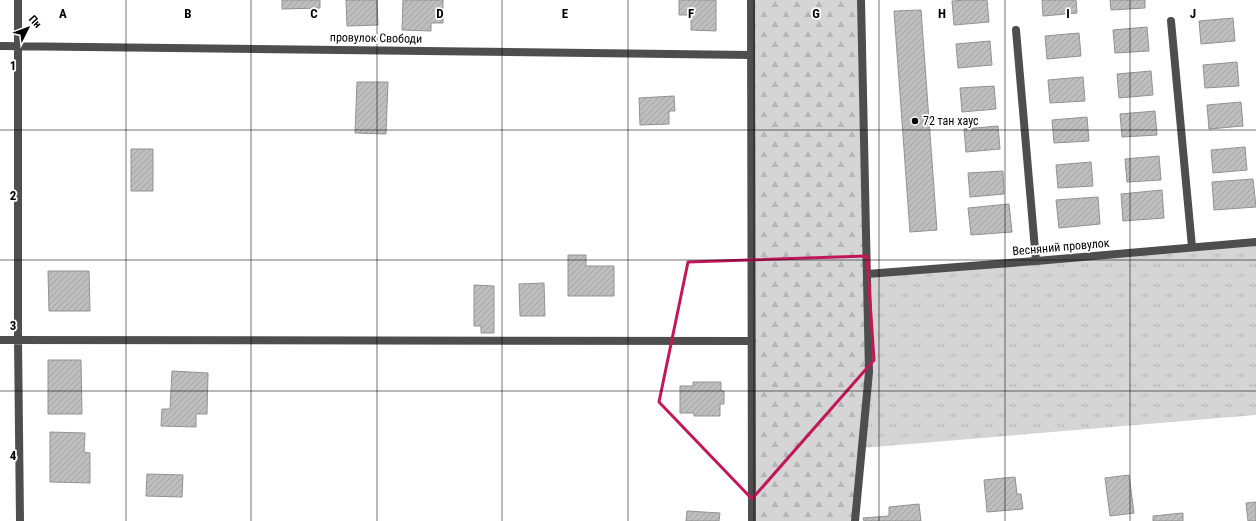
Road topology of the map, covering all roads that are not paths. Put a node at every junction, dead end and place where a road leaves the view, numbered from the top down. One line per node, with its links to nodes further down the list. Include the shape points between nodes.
1 (18, 0): 7 (street)
2 (751, 0): 8 (street)
3 (861, 0): 12 (street)
4 (1171, 21): 10 (street)
5 (1016, 30): 11 (street)
6 (0, 46): 7 (street, провулок Свободи)
7 (18, 46): 8 (street, провулок Свободи); 14 (street)
8 (751, 55): 15 (street)
9 (1256, 242): 10 (street, Весняний провулок)
10 (1192, 247): 11 (street, Весняний провулок)
11 (1036, 261): 12 (street, Весняний провулок)
12 (867, 274): 18 (street, via 869,372)
13 (0, 340): 14 (street)
14 (18, 340): 15 (street); 16 (street)
15 (752, 341): 17 (street)
16 (20, 521)
17 (752, 521)
18 (855, 521)

